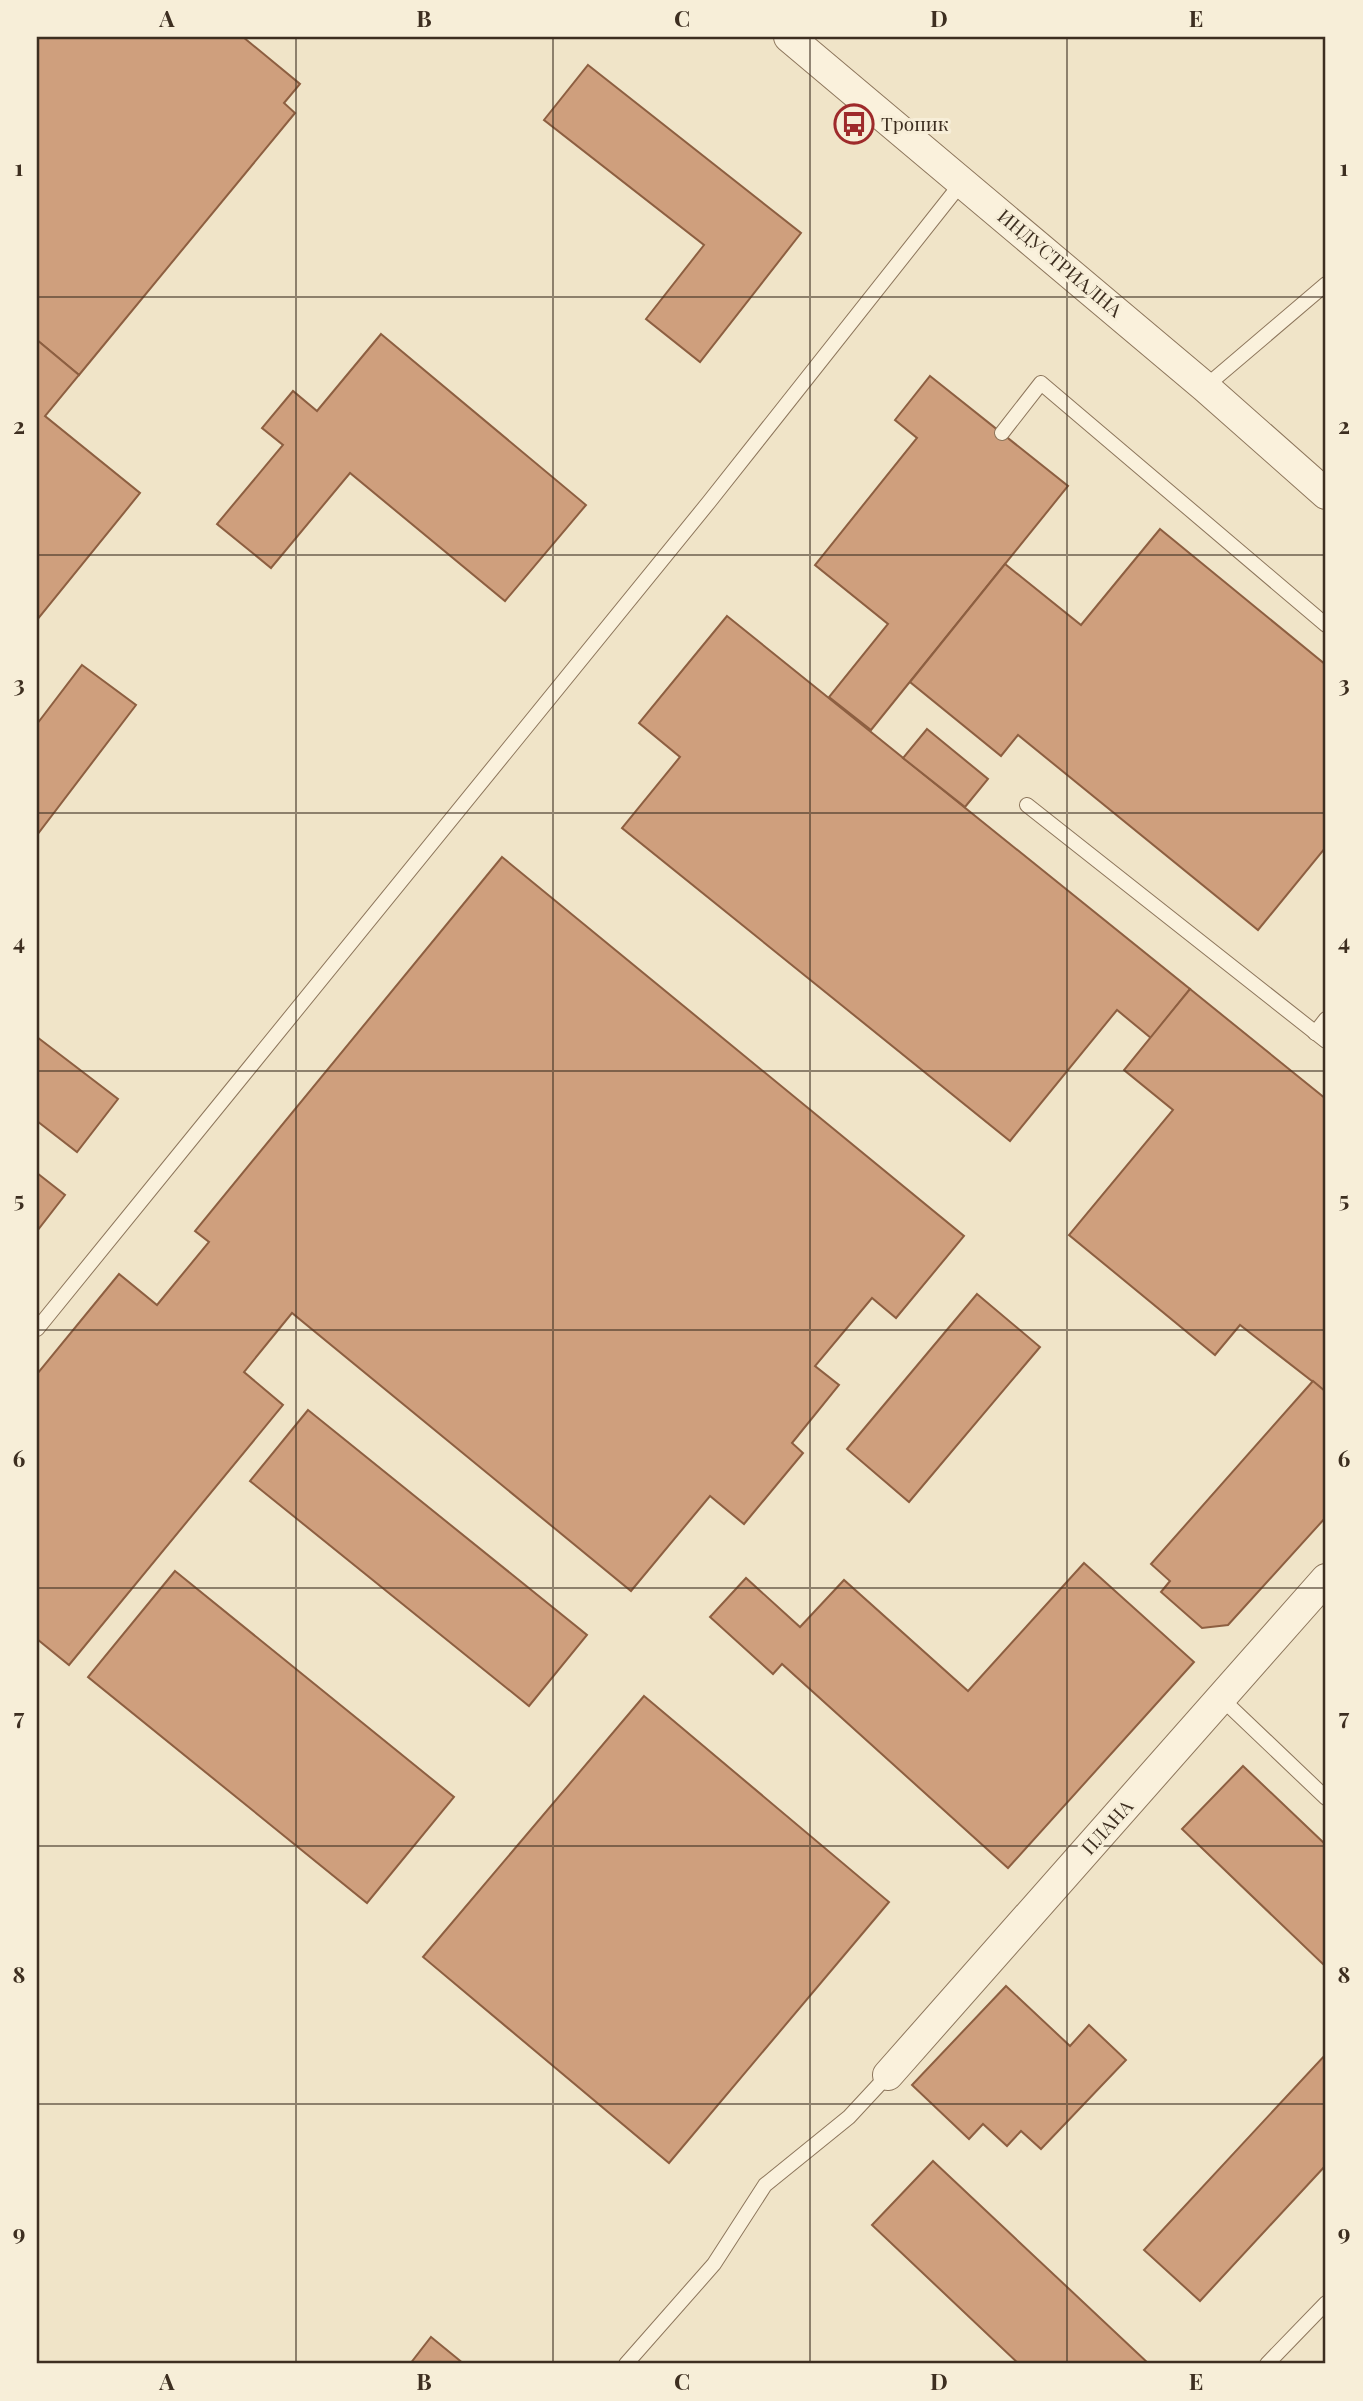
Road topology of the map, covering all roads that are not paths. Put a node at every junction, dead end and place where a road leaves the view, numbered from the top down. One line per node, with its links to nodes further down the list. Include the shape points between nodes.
1 (789, 37): 2 (street, ИНДУСТРИАЛНА)
2 (963, 181): 4 (street, ИНДУСТРИАЛНА); 11 (lane, via 608,628)
3 (1326, 284): 4 (lane)
4 (1205, 387): 6 (street, ИНДУСТРИАЛНА)
5 (1002, 433): 7 (lane, via 1041,383)
6 (1326, 494)
7 (1326, 625)
8 (1027, 805): 10 (lane)
9 (1326, 1019): 10 (lane)
10 (1321, 1037)
11 (37, 1329)
12 (1326, 1579): 13 (street, ПЛАНА)
13 (1222, 1698): 14 (lane); 15 (street, ПЛАНА)
14 (1326, 1798)
15 (888, 2075): 17 (lane, via 849,2117 765,2185 714,2264)
16 (1326, 2303): 18 (lane)
17 (626, 2364)
18 (1267, 2364)

